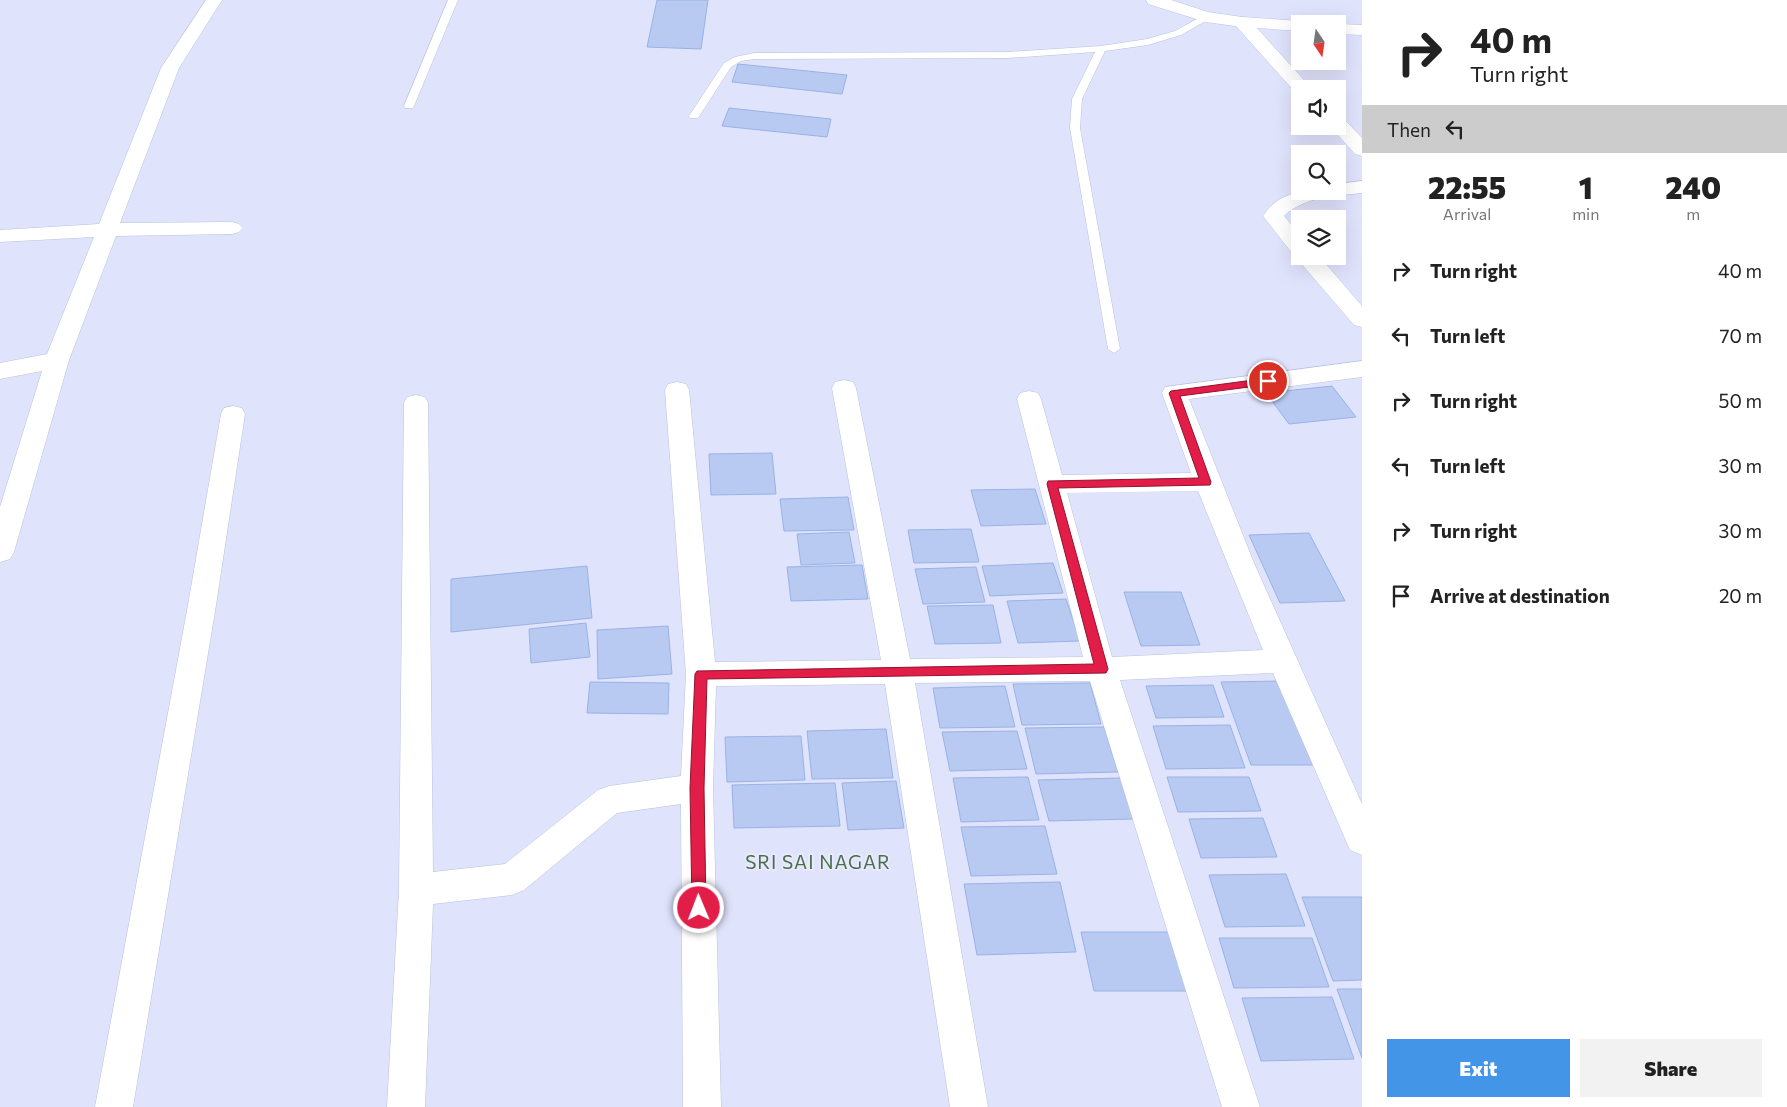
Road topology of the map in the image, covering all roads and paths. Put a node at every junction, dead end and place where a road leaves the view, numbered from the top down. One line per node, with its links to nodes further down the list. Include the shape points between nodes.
1 (214, 0): 19 (street, via 170,68)
2 (453, 0): 11 (lane)
3 (1154, 0): 4 (street)
4 (1206, 17): 5 (street); 9 (lane, via 1178,32 1148,42)
5 (1242, 22): 6 (street); 10 (street)
6 (1291, 25)
7 (1346, 29): 8 (street)
8 (1362, 30)
9 (1101, 49): 12 (lane, via 1008,55 754,56 727,65); 24 (lane, via 1077,99 1074,128)
10 (1295, 80)
11 (409, 106)
12 (694, 116)
13 (1346, 133): 14 (street)
14 (1362, 150)
15 (1362, 187): 16 (street)
16 (1346, 189)
17 (1298, 200): 21 (street, via 1278,208 1273,216)
18 (232, 228): 19 (street)
19 (108, 230): 20 (street); 25 (street)
20 (0, 236)
21 (1291, 237)
22 (1315, 265): 23 (street)
23 (1362, 320)
24 (1114, 349)
25 (57, 360): 27 (street); 35 (street)
26 (1362, 369): 33 (street, via 1174,393)
27 (0, 371)
28 (844, 388): 38 (street)
29 (677, 390): 39 (street)
30 (1029, 399): 34 (street)
31 (416, 402): 42 (street)
32 (233, 414): 43 (street)
33 (1206, 482): 34 (street); 36 (street)
34 (1052, 484): 37 (street)
35 (0, 552)
36 (1282, 661): 37 (street); 41 (street)
37 (1101, 669): 38 (street); 47 (street)
38 (898, 673): 39 (street); 46 (street)
39 (701, 674): 40 (street)
40 (697, 788): 42 (street, via 609,800 512,879); 45 (street)
41 (1362, 840)
42 (416, 890): 44 (street)
43 (114, 1107)
44 (406, 1107)
45 (702, 1107)
46 (969, 1107)
47 (1241, 1107)

